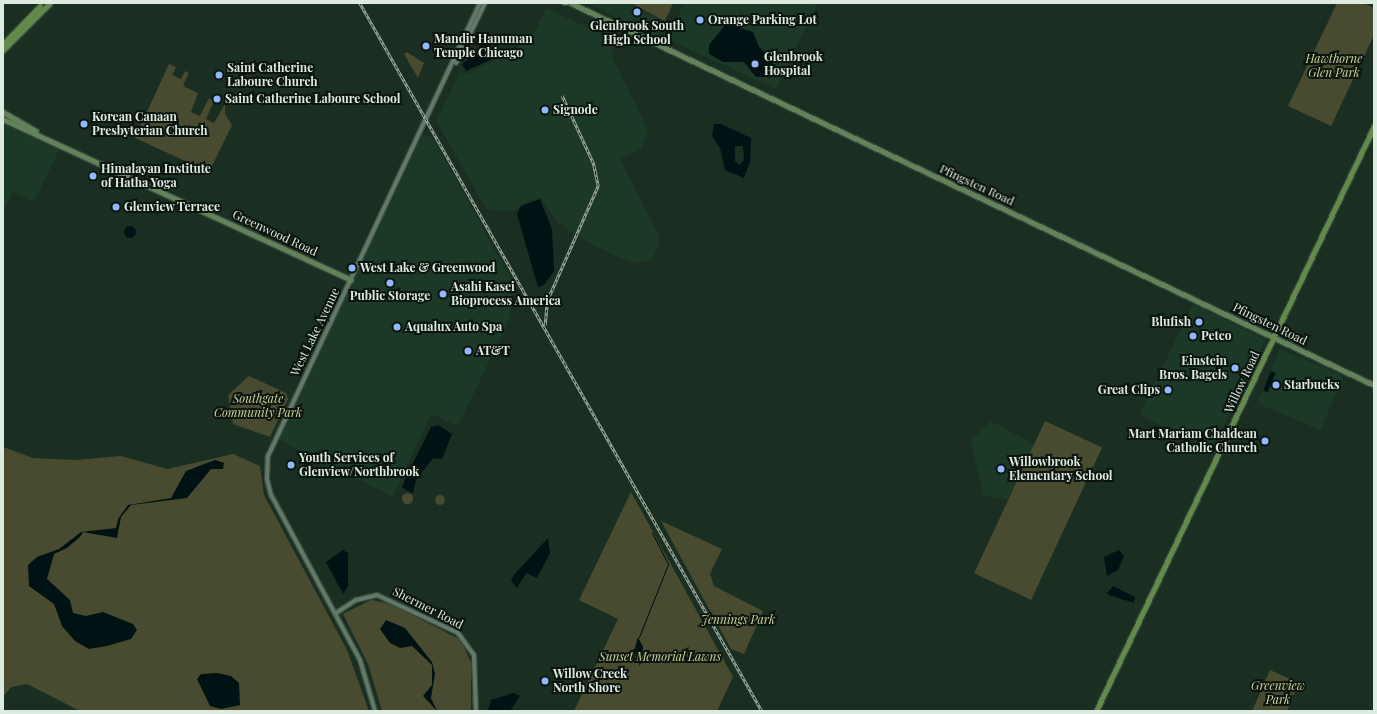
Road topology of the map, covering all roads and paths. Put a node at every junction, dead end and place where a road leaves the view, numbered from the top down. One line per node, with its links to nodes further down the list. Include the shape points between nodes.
1 (44, 3): 6 (main road)
2 (50, 3): 7 (main road)
3 (480, 3): 8 (street, West Lake Avenue)
4 (485, 3): 8 (street, West Lake Avenue)
5 (571, 3): 14 (main road, Pfingsten Road)
6 (3, 44)
7 (3, 50)
8 (450, 72): 13 (street, West Lake Avenue)
9 (3, 112): 12 (main road, Greenwood Road)
10 (3, 119): 12 (main road, Greenwood Road)
11 (1374, 126): 14 (main road, Willow Road)
12 (38, 132): 13 (main road, Greenwood Road)
13 (351, 280): 16 (street, West Lake Avenue, via 273,442 267,468 274,500)
14 (1274, 337): 15 (main road, Pfingsten Road); 19 (main road, Willow Road)
15 (1374, 385)
16 (336, 613): 17 (street, West Lake Avenue, via 360,660); 18 (street, Shermer Road, via 356,600 377,595 458,632 474,655)
17 (375, 711)
18 (476, 711)
19 (1096, 711)

